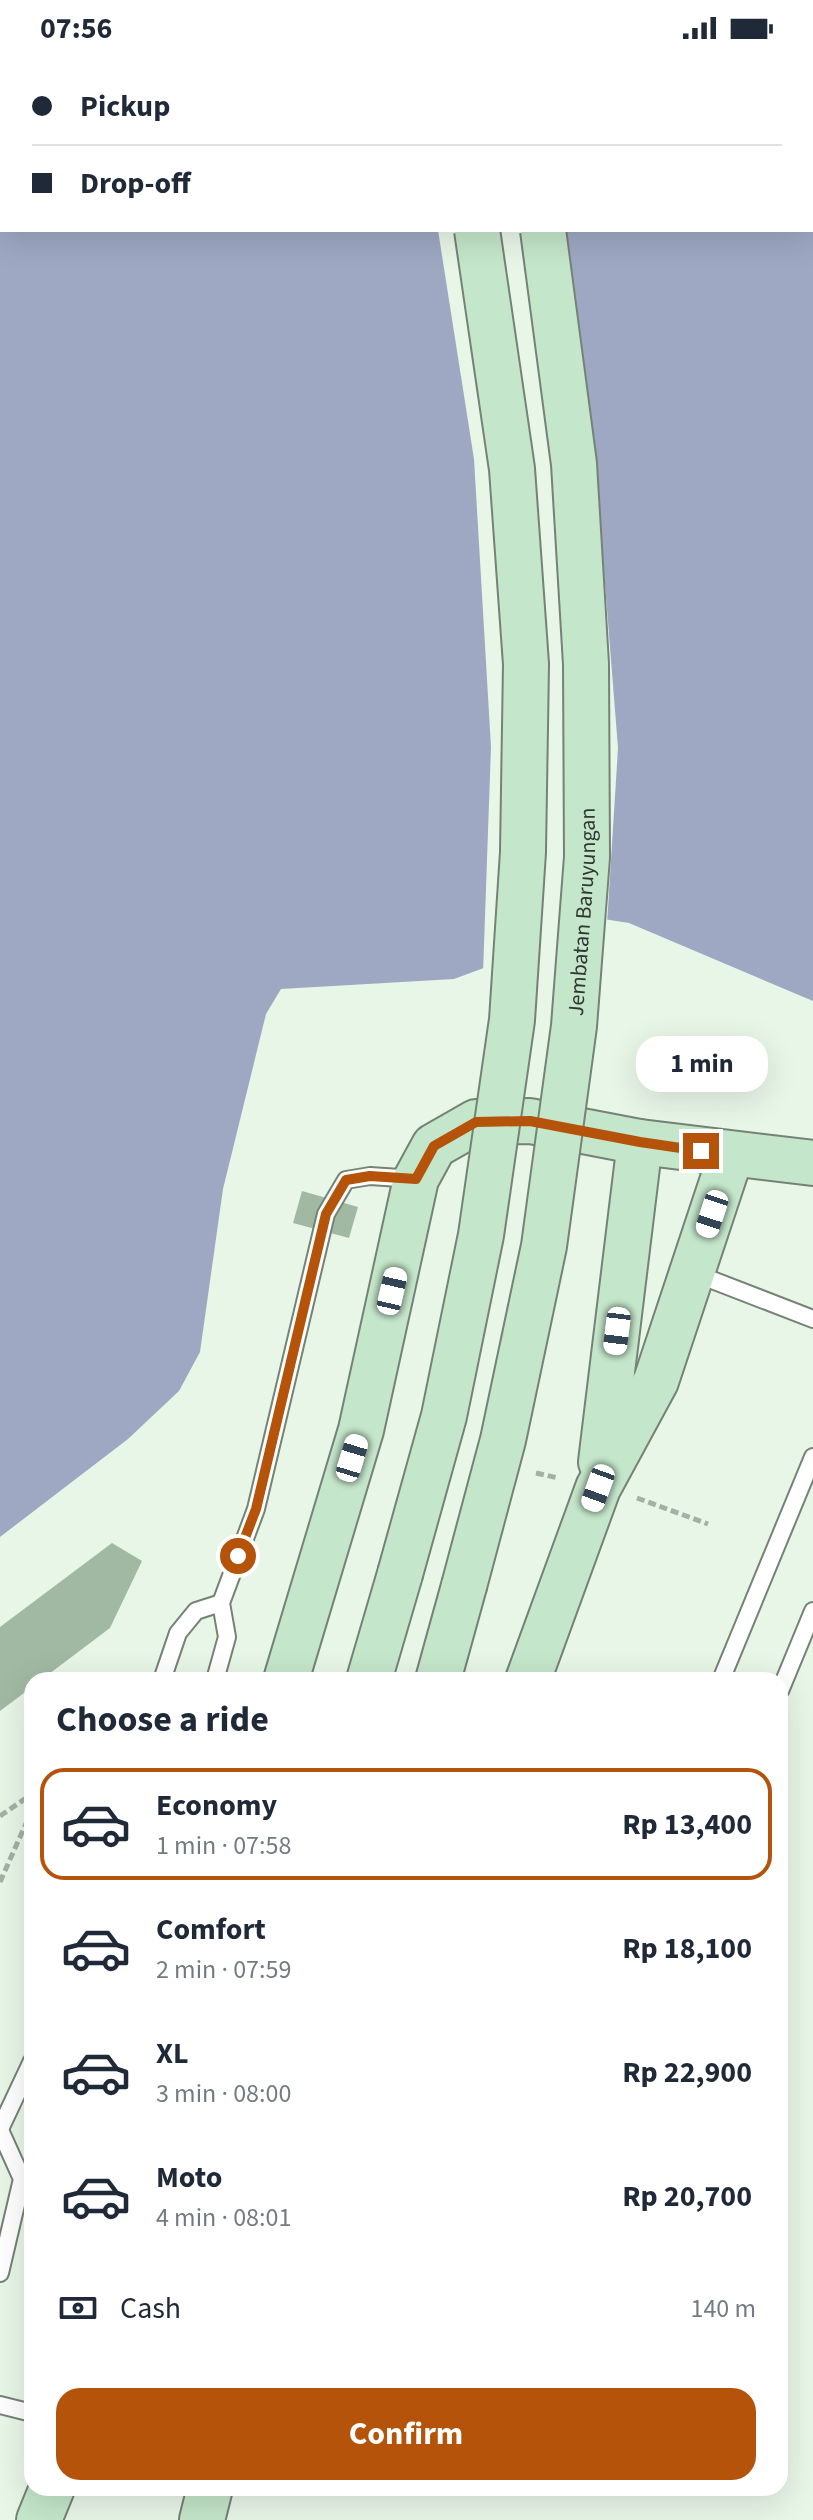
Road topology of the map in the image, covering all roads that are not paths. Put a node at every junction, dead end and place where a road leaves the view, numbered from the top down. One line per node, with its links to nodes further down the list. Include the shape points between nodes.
1 (477, 232): 16 (main road, bridge, via 512,469 526,664 523,852 512,1020 481,1235 444,1416)
2 (543, 232): 17 (main road, Jembatan Baruyungan, bridge, via 574,464 586,664 587,857 574,1026 544,1246 503,1440)
3 (640, 1142): 4 (main road); 6 (main road, via 530,1121 476,1122 434,1146); 10 (main road)
4 (731, 1155): 5 (main road); 7 (main road)
5 (813, 1163)
6 (416, 1179): 11 (lane, via 346,1180 326,1214 256,1509); 15 (main road, via 361,1430)
7 (692, 1273): 8 (lane); 10 (main road, via 656,1381)
8 (813, 1319)
9 (813, 1457): 19 (lane)
10 (598, 1488): 18 (main road)
11 (221, 1603): 13 (lane, via 196,1611 178,1633); 14 (lane, via 227,1637)
12 (813, 1611): 20 (lane)
13 (165, 1672)
14 (217, 1672)
15 (288, 1672)
16 (371, 1672)
17 (440, 1672)
18 (531, 1672)
19 (724, 1672)
20 (788, 1672)
21 (24, 2078): 22 (lane)
22 (0, 2130): 23 (lane)
23 (24, 2175)
24 (24, 2191): 25 (lane)
25 (0, 2273)
26 (0, 2405): 27 (lane)
27 (24, 2411)
28 (33, 2496): 31 (main road)
29 (49, 2496): 32 (main road)
30 (208, 2496): 33 (main road)
31 (29, 2520)
32 (39, 2520)
33 (202, 2520)

